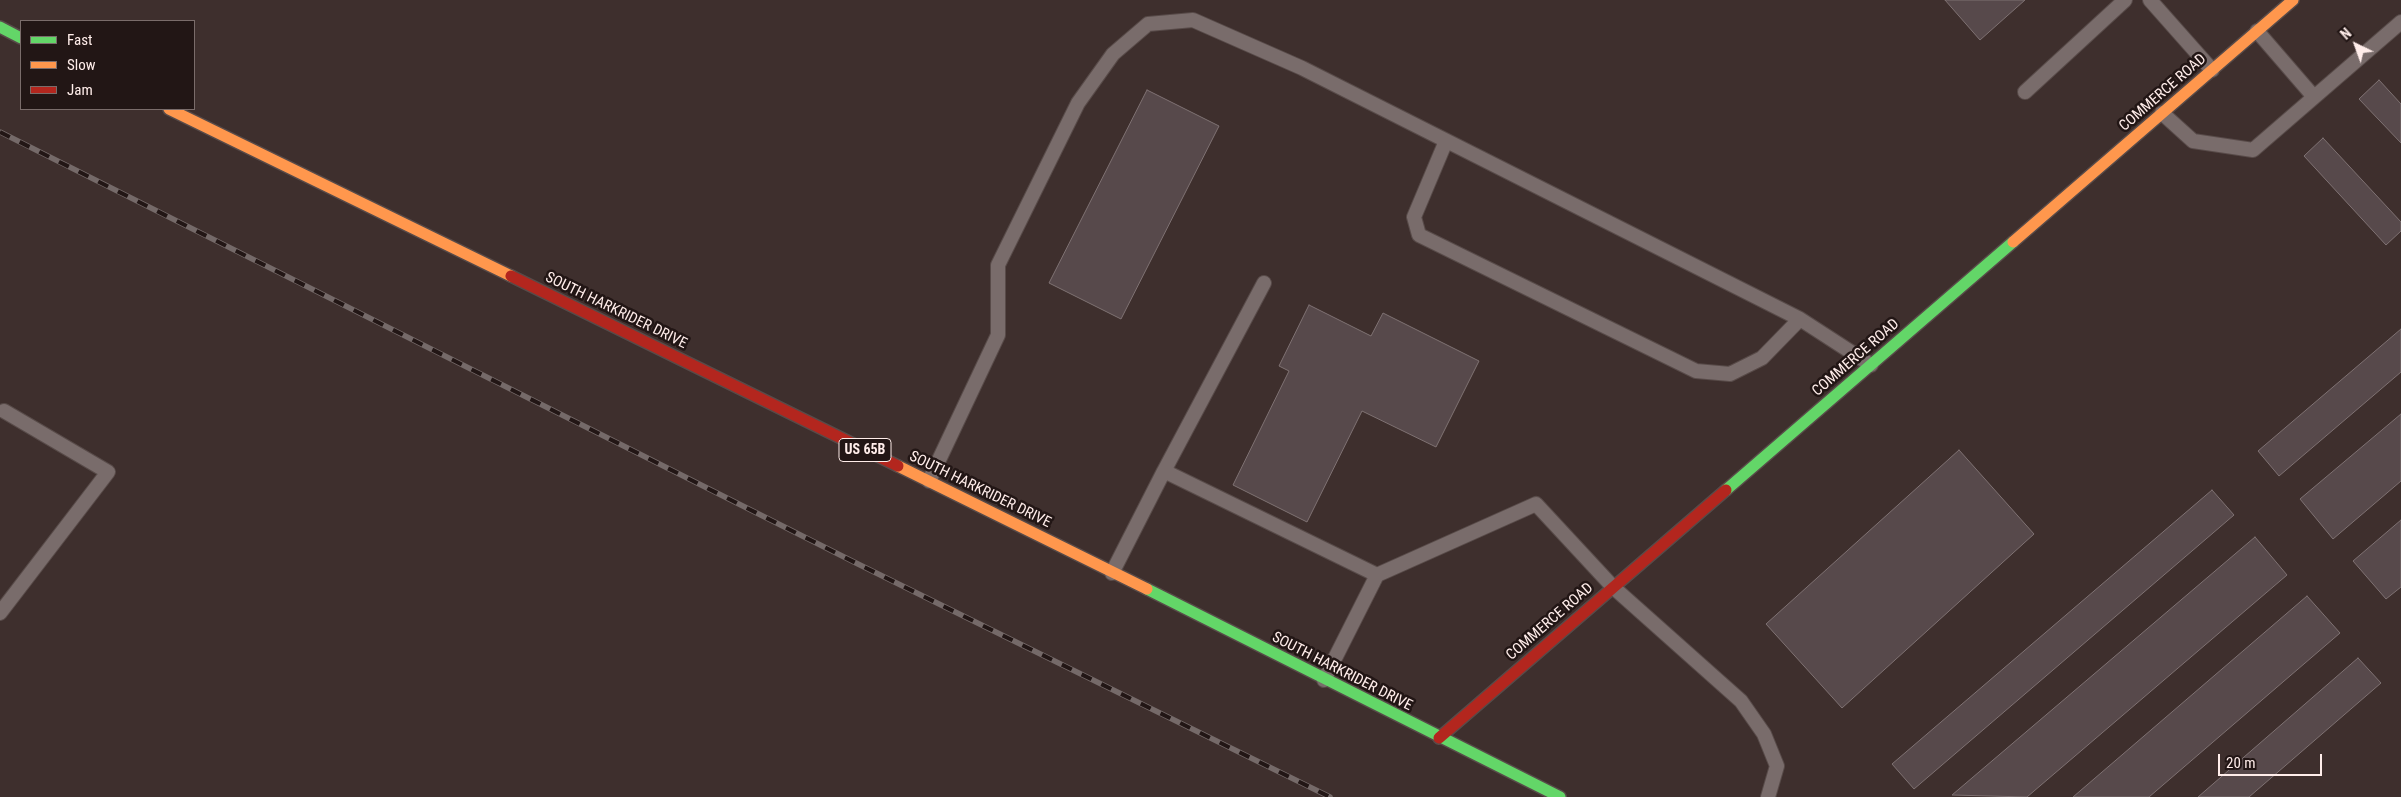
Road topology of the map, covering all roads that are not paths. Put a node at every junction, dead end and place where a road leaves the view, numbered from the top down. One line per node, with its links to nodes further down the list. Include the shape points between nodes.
1 (2125, 0): 9 (lane)
2 (2150, 0): 8 (lane)
3 (2293, 0): 6 (main road, COMMERCE ROAD)
4 (2401, 22): 10 (lane)
5 (0, 28): 7 (main road)
6 (2257, 32): 8 (main road, COMMERCE ROAD); 10 (lane)
7 (20, 38)
8 (2212, 70): 12 (main road, COMMERCE ROAD)
9 (2025, 92)
10 (2314, 97): 12 (lane, via 2253,150 2192,141)
11 (171, 110): 19 (main road, SOUTH HARKRIDER DRIVE / US 65B)
12 (2162, 113): 16 (main road, COMMERCE ROAD)
13 (1446, 141): 15 (lane); 15 (lane, via 1414,217 1419,235 1696,371 1730,374 1762,358); 19 (lane, via 1302,68 1193,20 1148,24 1113,54 1078,103 998,266 998,336)
14 (1264, 283): 18 (lane)
15 (1800, 319): 16 (lane)
16 (1871, 365): 22 (main road, COMMERCE ROAD)
17 (1, 412): 23 (lane, via 108,472)
18 (1164, 471): 20 (lane); 21 (lane)
19 (929, 481): 20 (main road, SOUTH HARKRIDER DRIVE / US 65B)
20 (1112, 572): 24 (main road, SOUTH HARKRIDER DRIVE / US 65B)
21 (1377, 575): 22 (lane, via 1536,504); 24 (lane)
22 (1613, 587): 25 (main road, COMMERCE ROAD); 27 (lane, via 1741,701 1764,734 1777,766)
23 (0, 613)
24 (1324, 680): 25 (main road, SOUTH HARKRIDER DRIVE / US 65B)
25 (1439, 738): 26 (main road, SOUTH HARKRIDER DRIVE / US 65B)
26 (1560, 797)
27 (1768, 797)

